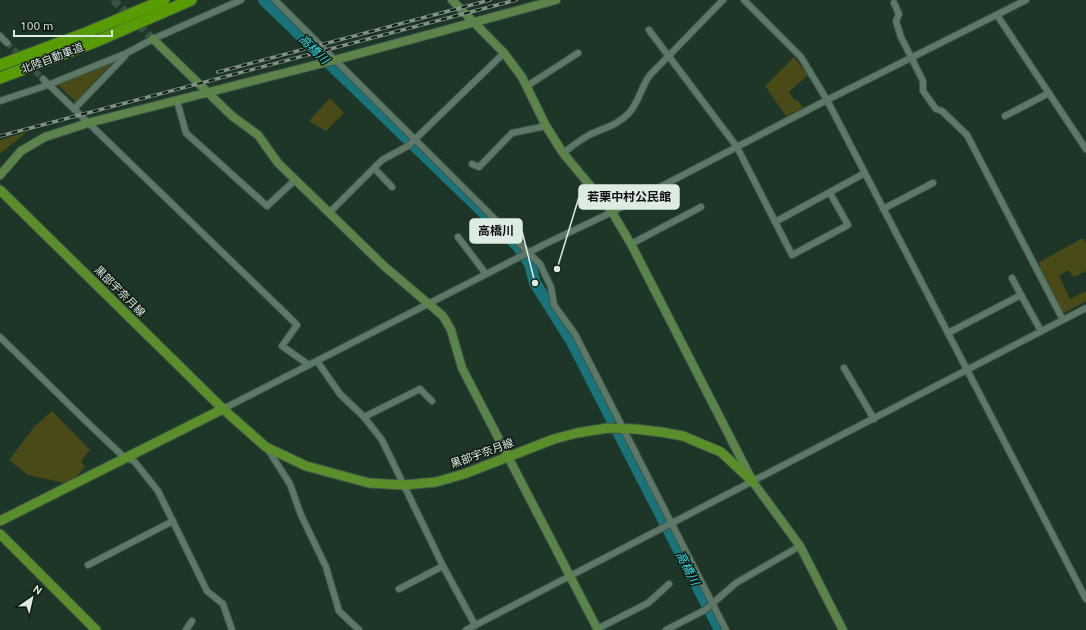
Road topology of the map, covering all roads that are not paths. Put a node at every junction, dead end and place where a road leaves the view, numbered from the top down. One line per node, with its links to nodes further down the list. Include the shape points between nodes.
1 (164, 0): 23 (highway, 北陸自動車道)
2 (191, 0): 24 (highway, 北陸自動車道, via 97,41)
3 (241, 0): 15 (street)
4 (275, 0): 22 (street)
5 (452, 0): 12 (street)
6 (556, 0): 12 (street)
7 (723, 0): 20 (street)
8 (744, 0): 30 (street, via 801,57)
9 (1026, 0): 11 (street)
10 (894, 3): 21 (street, via 899,14 896,22 898,29)
11 (997, 15): 21 (street); 29 (street)
12 (475, 23): 19 (street); 22 (street)
13 (649, 30): 20 (street)
14 (0, 36): 16 (street)
15 (153, 39): 18 (street); 28 (street)
16 (7, 43)
17 (578, 52): 27 (street)
18 (127, 53): 26 (street); 33 (street)
19 (504, 53): 27 (street); 37 (street)
20 (669, 57): 38 (street); 40 (street, via 650,75 642,86 636,102 624,117 615,125 588,135)
21 (911, 59): 30 (street); 63 (street, via 923,81 924,91 936,109 942,111 967,135)
22 (335, 60): 28 (street); 37 (street)
23 (0, 65)
24 (0, 78)
25 (43, 79): 26 (street)
26 (48, 85): 31 (street); 33 (street)
27 (527, 86): 36 (street)
28 (208, 93): 32 (street); 45 (street, via 232,116 258,135 278,163)
29 (1050, 93): 34 (street); 39 (street)
30 (826, 100): 38 (street); 43 (street)
31 (0, 101)
32 (177, 101): 35 (street); 45 (street, via 186,133 267,206)
33 (74, 110): 35 (street)
34 (1005, 116)
35 (88, 123): 44 (street, via 44,137 22,151); 68 (street, via 297,325 282,346)
36 (546, 126): 40 (street); 41 (street, via 512,133 479,167)
37 (415, 139): 42 (street); 57 (street)
38 (737, 147): 52 (street); 54 (street)
39 (1086, 149)
40 (563, 153): 52 (street)
41 (472, 164)
42 (374, 168): 47 (street); 53 (street)
43 (865, 173): 49 (street); 51 (street)
44 (0, 175)
45 (295, 180): 53 (street)
46 (933, 183): 51 (street)
47 (392, 187)
48 (0, 190): 72 (main road, 黒部宇奈月線)
49 (830, 193): 54 (street); 54 (street, via 848,225 792,255)
50 (701, 207): 56 (street)
51 (883, 209): 65 (street)
52 (612, 212): 56 (street); 57 (street)
53 (330, 213): 61 (street, via 384,266)
54 (775, 222)
55 (458, 237): 58 (street)
56 (630, 244): 79 (street)
57 (529, 252): 58 (street); 75 (street, via 546,275 554,305 575,334)
58 (486, 274): 61 (street)
59 (1012, 278): 60 (street)
60 (1021, 295): 64 (street); 65 (street)
61 (430, 304): 67 (street); 78 (street, via 443,316 451,330 462,368)
62 (1086, 308): 63 (street)
63 (1063, 320): 64 (street)
64 (1041, 331): 70 (street)
65 (948, 333): 70 (street)
66 (0, 337): 77 (street)
67 (317, 361): 68 (street); 73 (street, via 340,394)
68 (309, 366): 72 (street)
69 (844, 368): 74 (street)
70 (968, 370): 74 (street); 91 (street)
71 (432, 401): 73 (street, via 420,389)
72 (223, 409): 76 (main road, 黒部宇奈月線); 77 (main road)
73 (364, 417): 80 (street, via 382,440)
74 (874, 418): 79 (street)
75 (623, 428): 78 (main road, 黒部宇奈月線, via 577,433); 79 (main road, 黒部宇奈月線, via 682,436 702,444 721,452); 83 (street)
76 (266, 447): 80 (main road, 黒部宇奈月線, via 306,466 334,475 369,483); 98 (street, via 290,484 301,515 326,567 339,610)
77 (125, 458): 81 (main road); 82 (street, via 134,461 158,492)
78 (508, 458): 80 (main road, 黒部宇奈月線, via 436,482); 88 (street)
79 (753, 482): 83 (street); 85 (street)
80 (404, 485): 87 (street)
81 (0, 521)
82 (173, 521): 86 (street); 97 (street, via 207,591 223,604)
83 (671, 523): 88 (street); 92 (street)
84 (0, 534): 95 (main road)
85 (800, 546): 92 (street, via 736,583); 103 (street)
86 (88, 565)
87 (443, 566): 90 (street); 94 (street)
88 (569, 576): 94 (street); 100 (street)
89 (669, 584): 100 (street, via 648,603)
90 (399, 589)
91 (1086, 599)
92 (713, 603): 101 (street, via 705,610); 102 (street)
93 (192, 621): 96 (street)
94 (475, 626): 99 (street)
95 (96, 630)
96 (186, 630)
97 (232, 630)
98 (359, 630)
99 (466, 630)
100 (598, 630)
101 (666, 630)
102 (726, 630)
103 (843, 630)

